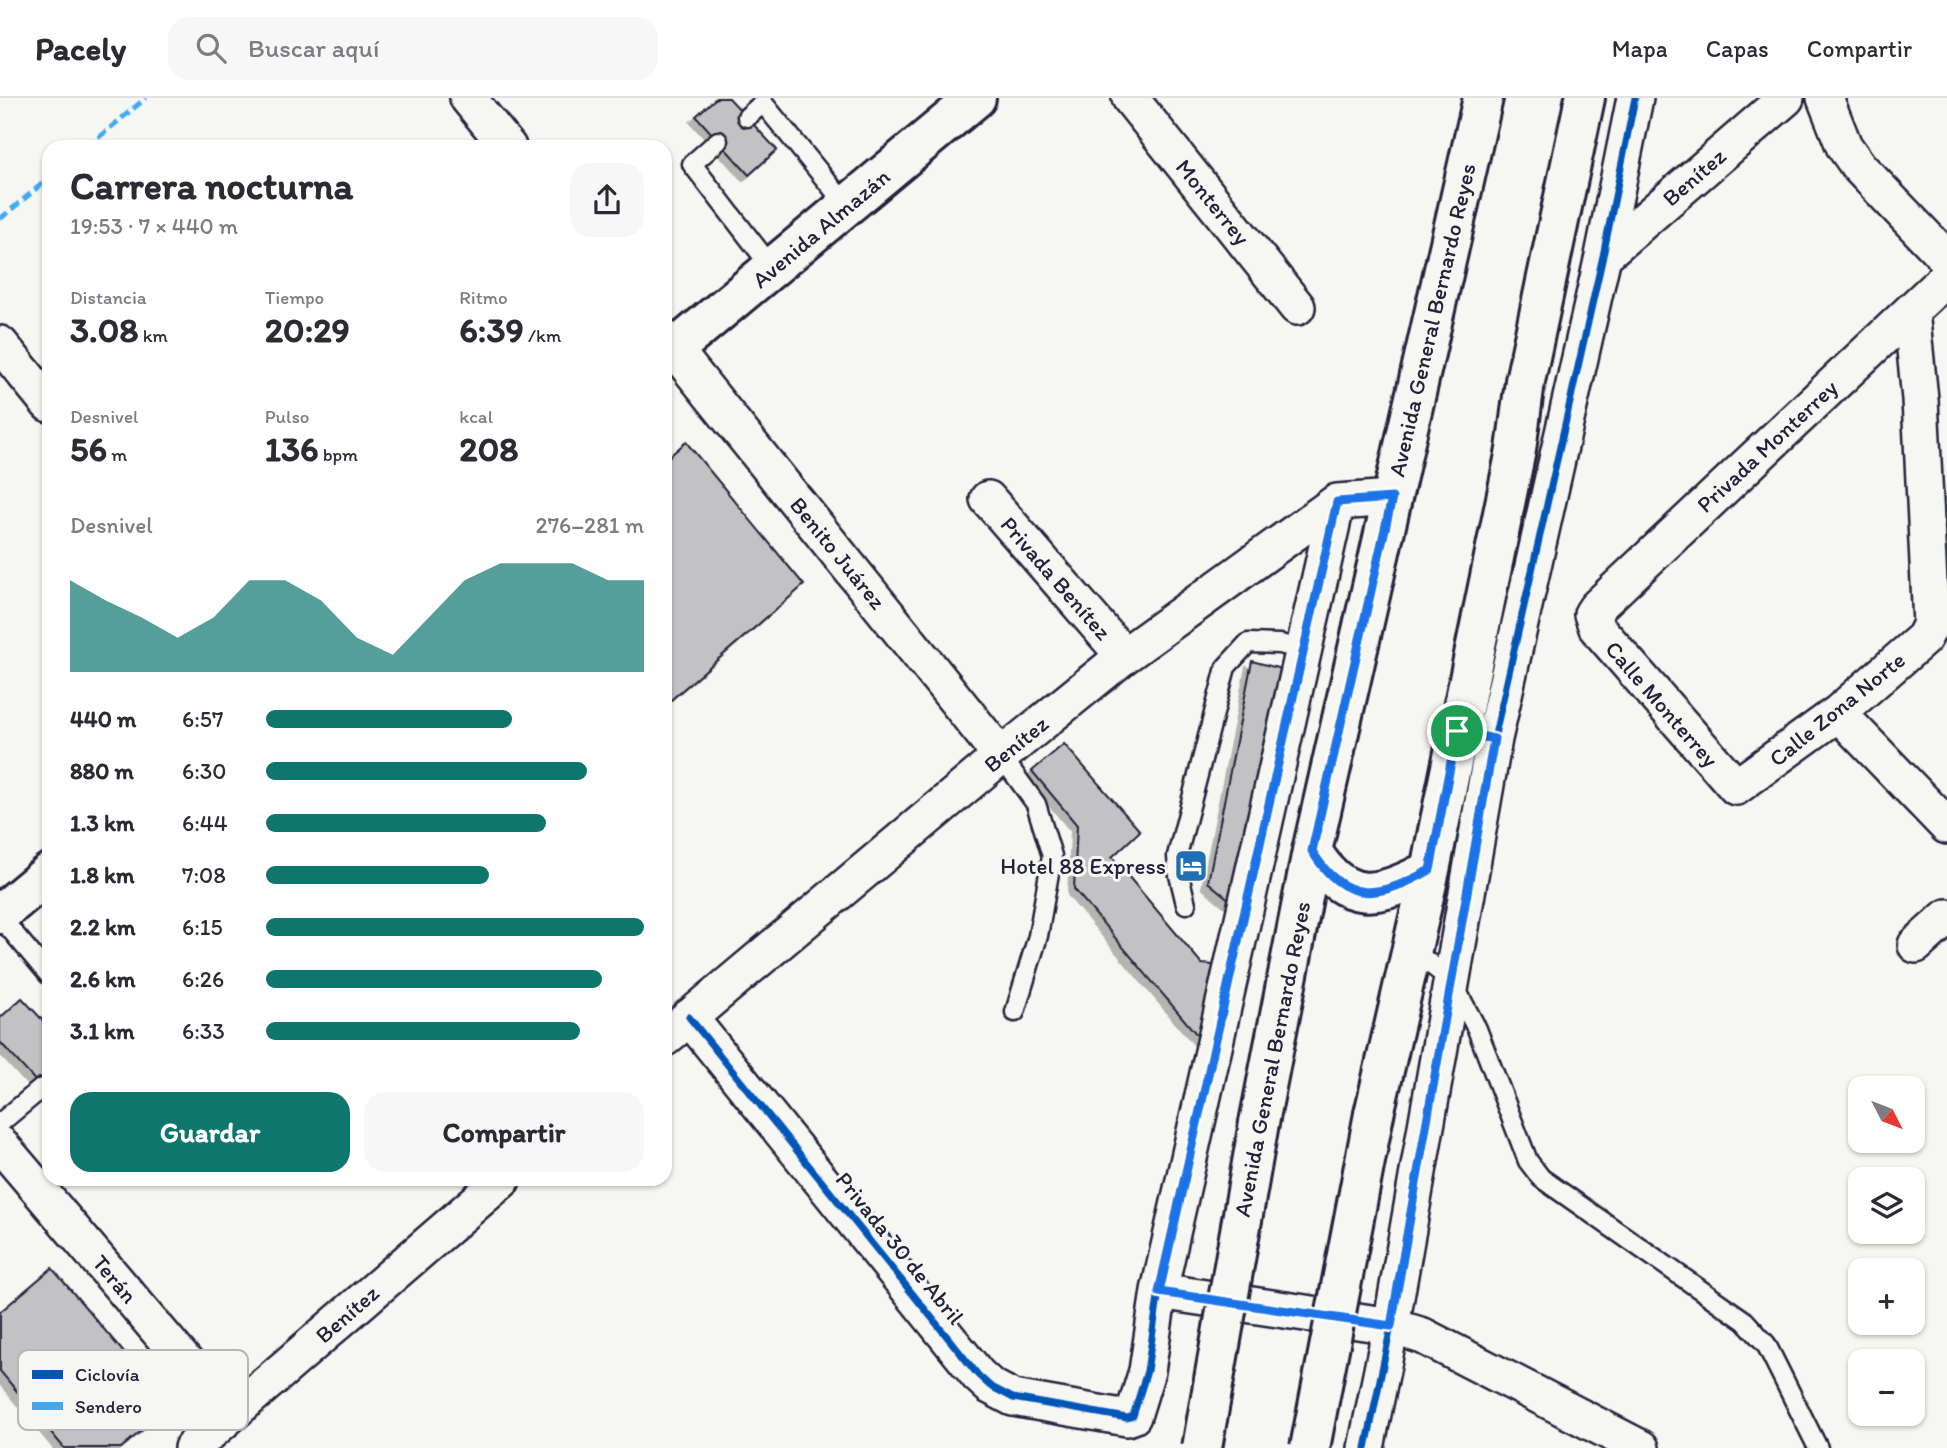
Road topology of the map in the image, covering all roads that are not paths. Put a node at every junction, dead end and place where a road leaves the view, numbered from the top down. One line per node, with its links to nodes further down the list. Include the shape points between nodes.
1 (468, 98): 10 (street)
2 (976, 98): 12 (main road, Avenida Almazán)
3 (1130, 98): 17 (street, Monterrey)
4 (1483, 98): 23 (main road, Avenida General Bernardo Reyes)
5 (1585, 98): 30 (main road)
6 (1636, 98): 13 (street)
7 (1786, 98): 13 (street, Benítez)
8 (1825, 98): 14 (street, via 1844,146 1858,167)
9 (747, 117): 12 (lane, via 763,103)
10 (502, 140)
11 (718, 141): 15 (lane, via 692,164)
12 (847, 206): 15 (main road, Avenida Almazán)
13 (1602, 256): 31 (street)
14 (1947, 258)
15 (772, 268): 20 (main road, Avenida Almazán)
16 (1947, 277): 18 (street, Privada Monterrey)
17 (1297, 307)
18 (1911, 311): 26 (street, Privada Monterrey, via 1596,608); 29 (street, Calle Zona Norte, via 1931,624 1924,638)
19 (0, 344): 22 (street)
20 (672, 345)
21 (672, 353): 32 (street, Benito Juárez)
22 (42, 395)
23 (1392, 498): 25 (street); 35 (main road, Avenida General Bernardo Reyes)
24 (988, 499): 28 (street, Privada Benítez)
25 (1337, 502): 27 (street); 28 (street, Benítez)
26 (1592, 618): 33 (street, Calle Monterrey)
27 (1303, 650): 38 (lane, via 1248,643 1226,667 1177,856); 51 (street)
28 (1124, 656): 32 (street, Benítez)
29 (1838, 713): 33 (street, Calle Zona Norte); 34 (street)
30 (1457, 731): 31 (street); 36 (main road)
31 (1494, 739): 44 (street)
32 (1001, 756): 45 (lane, via 1036,804 1052,856 1038,936); 46 (street, Benítez)
33 (1736, 787)
34 (1947, 826)
35 (1312, 851): 36 (main road, via 1323,870 1360,892 1383,892); 57 (main road, Avenida General Bernardo Reyes, bridge)
36 (1430, 870): 42 (main road)
37 (42, 879): 39 (main road)
38 (1186, 904)
39 (0, 915): 43 (lane)
40 (1947, 917): 41 (street)
41 (1916, 946)
42 (1412, 950): 44 (lane); 58 (main road, bridge, via 1374,1114)
43 (42, 966)
44 (1451, 980): 52 (street); 61 (lane, via 1477,1029 1528,1161 1541,1178 1745,1321 1766,1344)
45 (1015, 1012)
46 (677, 1028): 51 (street, Privada 30 de Abril, via 990,1386 1013,1398 1133,1416 1147,1371)
47 (42, 1088): 48 (lane)
48 (0, 1123)
49 (0, 1144): 53 (street, Terán)
50 (495, 1186): 54 (street, Benítez)
51 (1159, 1292): 52 (street)
52 (1391, 1326): 59 (street); 60 (street, via 1423,1336)
53 (175, 1350)
54 (248, 1399)
55 (213, 1430): 56 (street, Benítez)
56 (192, 1448)
57 (1202, 1448)
58 (1310, 1448)
59 (1366, 1448)
60 (1641, 1448)
61 (1818, 1448)

